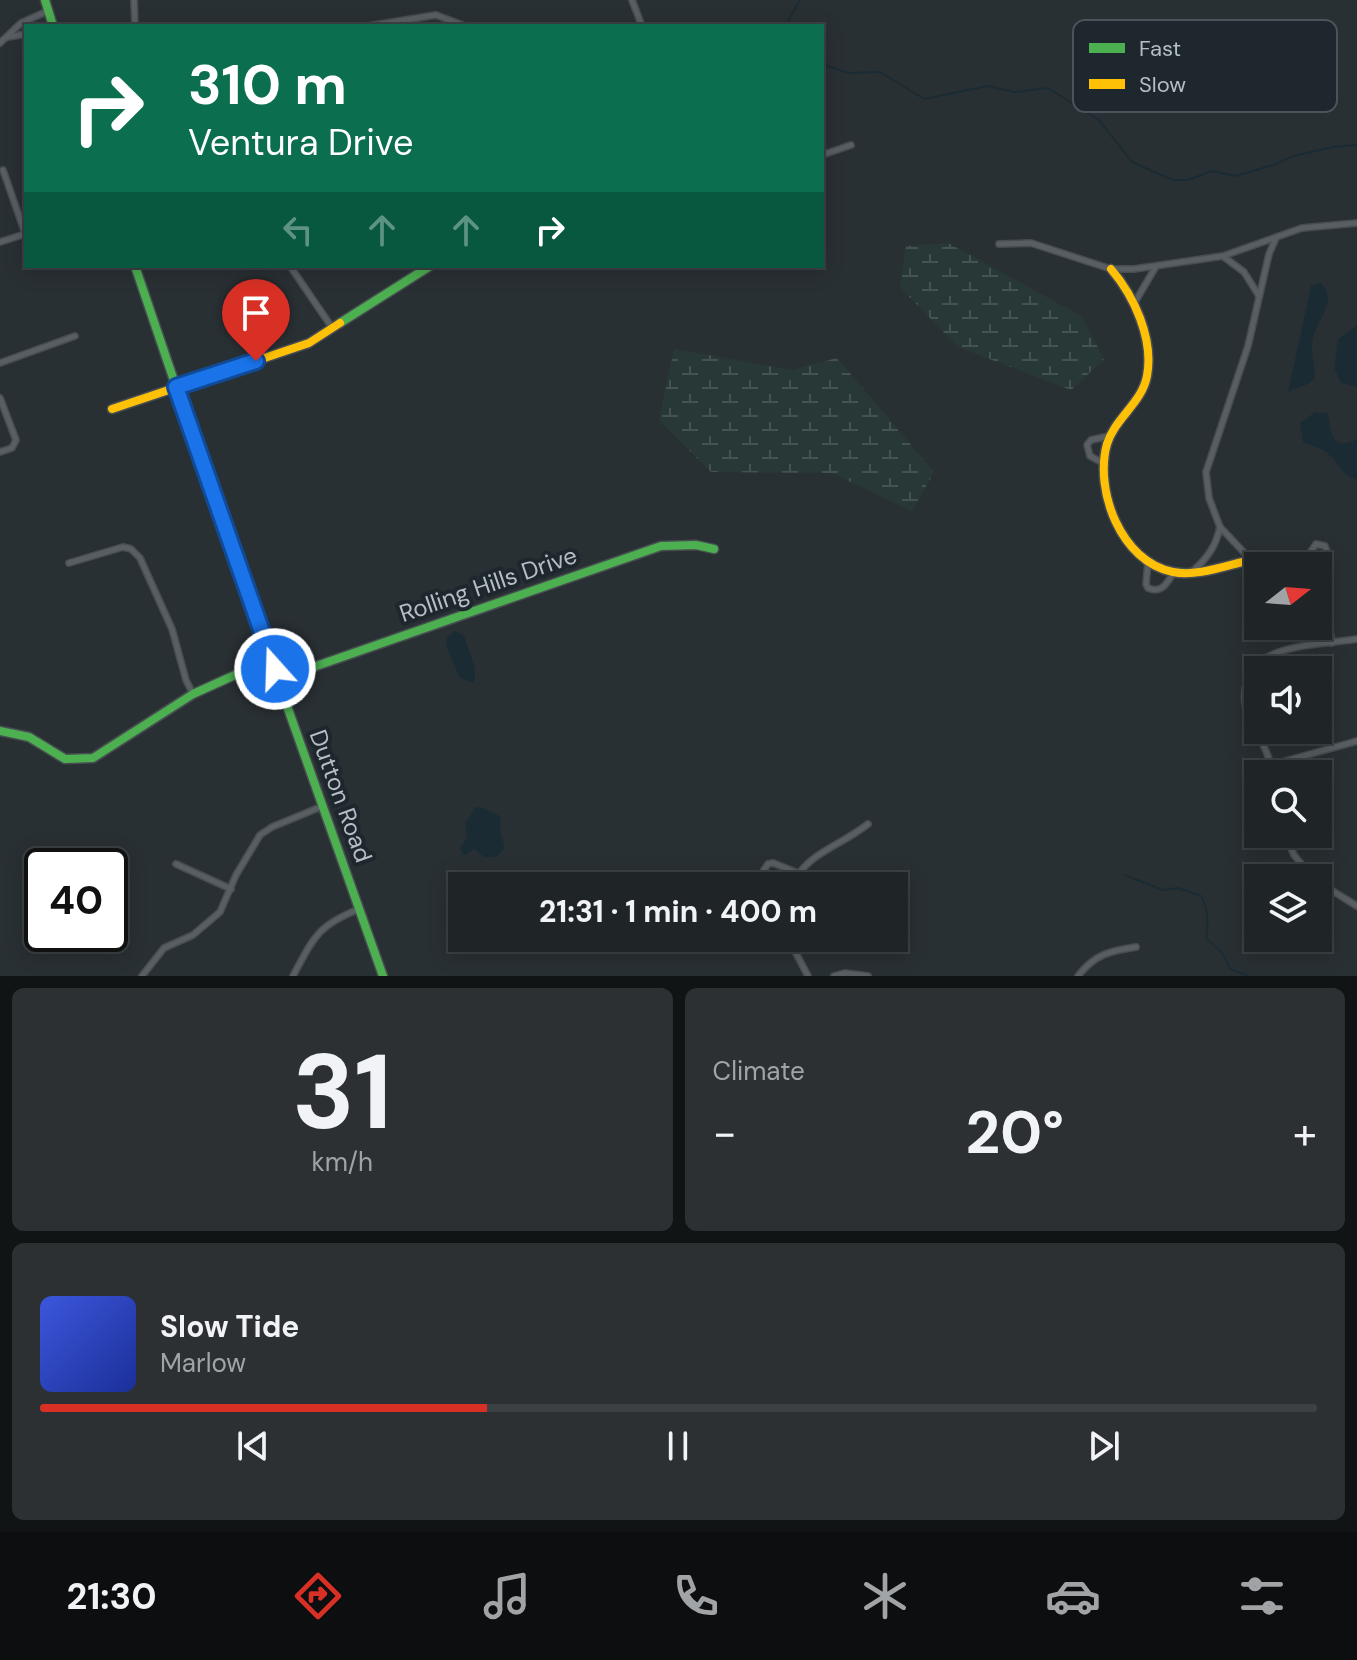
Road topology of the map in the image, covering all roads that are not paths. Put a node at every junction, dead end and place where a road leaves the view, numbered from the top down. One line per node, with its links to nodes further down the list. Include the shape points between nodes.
1 (45, 0): 4 (street)
2 (134, 0): 6 (street)
3 (632, 0): 9 (street)
4 (48, 11): 5 (street); 11 (street, via 21,23)
5 (51, 24)
6 (135, 24)
7 (380, 24): 8 (street, via 436,15)
8 (460, 24)
9 (641, 24)
10 (24, 34): 11 (street)
11 (7, 38): 12 (street)
12 (0, 43)
13 (851, 145): 14 (street)
14 (824, 154)
15 (3, 170): 17 (street)
16 (1357, 223): 19 (street, via 1302,228)
17 (24, 228)
18 (24, 234): 20 (street)
19 (1276, 238): 22 (street); 28 (street)
20 (0, 242)
21 (999, 244): 27 (street, via 1031,243)
22 (1223, 256): 23 (street); 28 (street, via 1244,272)
23 (1156, 267): 27 (street); 29 (street)
24 (136, 268): 33 (street, Dutton Road)
25 (291, 268): 30 (street)
26 (427, 268): 30 (street)
27 (1111, 269): 29 (street)
28 (1259, 296): 39 (street, via 1245,358 1206,472)
29 (1135, 302): 36 (street, via 1147,347 1147,377)
30 (333, 330): 33 (street, via 309,343)
31 (75, 336): 32 (street)
32 (0, 363)
33 (176, 387): 35 (street); 52 (street, Dutton Road)
34 (0, 398): 37 (street, via 16,440)
35 (112, 409)
36 (1110, 435): 38 (street); 38 (street, via 1087,445 1090,456)
37 (0, 452)
38 (1103, 463): 45 (street, via 1108,498 1124,536)
39 (1220, 527): 43 (street); 47 (street, via 1209,556)
40 (714, 549): 57 (street, Rolling Hills Drive, via 661,546)
41 (1311, 552): 42 (street, via 1316,544)
42 (1327, 552)
43 (1244, 553)
44 (1244, 561): 47 (street)
45 (1148, 562): 48 (street); 48 (street, via 1146,584 1155,591)
46 (69, 563): 58 (street, via 123,547 140,558 172,629)
47 (1193, 570): 48 (street)
48 (1174, 572)
49 (1357, 639): 51 (street)
50 (1331, 640): 51 (street)
51 (1332, 643): 61 (street, via 1294,646 1250,670 1243,694)
52 (270, 656): 53 (street); 54 (street, Dutton Road)
53 (248, 664): 55 (street); 56 (street)
54 (274, 667): 55 (street); 57 (street, Dutton Road)
55 (251, 674): 56 (street)
56 (235, 675): 58 (street)
57 (279, 679): 63 (street, Dutton Road)
58 (193, 694): 59 (street, via 93,758 80,761 62,759 34,740)
59 (0, 731)
60 (1357, 741): 62 (street)
61 (1270, 760)
62 (1289, 760)
63 (323, 806): 69 (street, via 260,835); 72 (street, Dutton Road)
64 (868, 824): 68 (street, via 820,852)
65 (176, 864): 69 (street)
66 (763, 872): 67 (street, via 773,863)
67 (796, 872)
68 (799, 872)
69 (231, 889): 75 (street, via 210,922 164,948)
70 (1332, 891): 71 (street)
71 (1357, 906)
72 (359, 909): 76 (street, via 327,923); 77 (street, Dutton Road)
73 (1136, 947): 81 (street, via 1108,951)
74 (795, 952): 78 (street)
75 (142, 976)
76 (293, 976)
77 (383, 976)
78 (808, 976)
79 (834, 976): 80 (street)
80 (868, 976)
81 (1078, 976)

